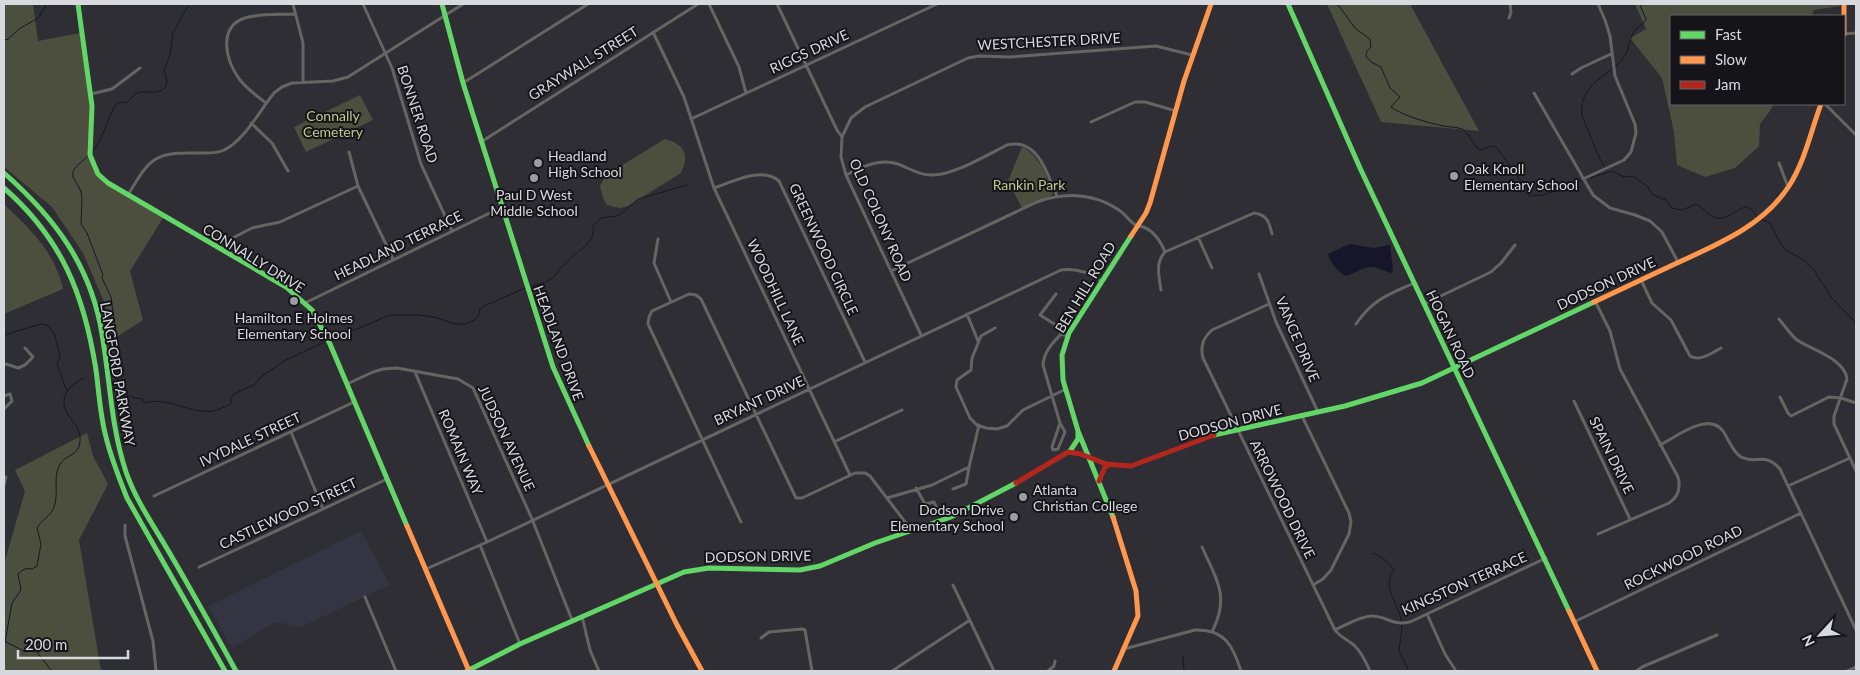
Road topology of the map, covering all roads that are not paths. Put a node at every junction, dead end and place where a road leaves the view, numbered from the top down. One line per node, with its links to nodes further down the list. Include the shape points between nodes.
1 (78, 4): 30 (main road, CONNALLY DRIVE)
2 (292, 4): 16 (street)
3 (362, 4): 20 (street, BONNER ROAD)
4 (442, 4): 17 (main road, HEADLAND DRIVE)
5 (463, 4): 17 (street)
6 (588, 4): 27 (street)
7 (698, 4): 19 (street, GRAYWALL STREET)
8 (710, 4): 28 (street, via 739,67)
9 (778, 4): 23 (street, OLD COLONY ROAD)
10 (937, 4): 15 (street, RIGGS DRIVE)
11 (1211, 4): 22 (main road, BEN HILL ROAD)
12 (1288, 4): 69 (main road, HOGAN ROAD, via 1331,106)
13 (1510, 4): 18 (street)
14 (1598, 4): 21 (street, via 1610,36)
15 (928, 6): 23 (street, RIGGS DRIVE)
16 (295, 14): 26 (street, via 303,43); 31 (street, via 245,18 234,25 227,36 226,50 236,75 246,88)
17 (445, 15): 20 (street); 27 (main road, HEADLAND DRIVE)
18 (1509, 18)
19 (653, 32): 35 (street, WOODHILL LANE, via 684,96); 40 (street, GRAYWALL STREET)
20 (386, 53): 26 (street, via 342,80); 55 (street, BONNER ROAD, via 421,164)
21 (1612, 54): 25 (street); 46 (street, via 1615,76 1635,124 1635,142 1624,160)
22 (1192, 55): 34 (main road, BEN HILL ROAD); 39 (street, WESTCHESTER DRIVE, via 1156,46 968,58 865,106 852,118)
23 (806, 65): 28 (street, RIGGS DRIVE); 39 (street, OLD COLONY ROAD)
24 (140, 68): 30 (street, via 112,89)
25 (1572, 74)
26 (303, 82): 31 (street, via 282,87)
27 (463, 83): 40 (main road, HEADLAND DRIVE)
28 (746, 93): 35 (street, RIGGS DRIVE)
29 (1534, 93): 46 (street)
30 (91, 94): 51 (main road, CONNALLY DRIVE, via 91,160 103,179)
31 (266, 103): 37 (street)
32 (1821, 105): 48 (main road, DODSON DRIVE)
33 (1826, 105): 38 (street)
34 (1176, 111): 36 (street, via 1135,102); 54 (main road, BEN HILL ROAD, via 1150,203)
35 (691, 119): 50 (street, WOODHILL LANE)
36 (1092, 122)
37 (251, 124): 43 (street, via 272,143); 51 (street, via 238,141 223,151 173,152 156,158 143,170)
38 (1856, 135)
39 (842, 137): 45 (street, OLD COLONY ROAD, via 841,157)
40 (481, 142): 53 (main road, HEADLAND DRIVE)
41 (348, 152): 47 (street)
42 (1779, 163): 48 (street)
43 (288, 171)
44 (4, 173): 166 (main road, LANGFORD PARKWAY, via 53,220 82,268 102,332 111,417 126,472 144,510)
45 (846, 175): 52 (street, via 868,164 883,162 922,174 940,174 1007,145 1019,144 1037,154); 65 (street, OLD COLONY ROAD)
46 (1583, 179): 63 (street, via 1604,205 1642,217 1658,228)
47 (358, 186): 59 (street, via 280,222 252,228); 62 (street)
48 (1788, 186): 63 (main road, DODSON DRIVE, via 1774,204 1744,229)
49 (4, 188): 165 (main road, LANGFORD PARKWAY, via 33,215 65,260 88,324 104,430 117,475)
50 (714, 188): 87 (street, GREENWOOD CIRCLE, via 760,174 770,175 779,181); 92 (street, WOODHILL LANE)
51 (128, 195): 59 (main road, CONNALLY DRIVE)
52 (1057, 196): 54 (street, via 1103,201 1121,211); 65 (street, via 1037,202)
53 (502, 207): 55 (street, HEADLAND TERRACE); 125 (main road, HEADLAND DRIVE, via 553,367)
54 (1137, 226): 61 (street, via 1152,232); 68 (main road, BEN HILL ROAD)
55 (452, 231): 62 (street, HEADLAND TERRACE)
56 (1272, 234): 57 (street, via 1268,219 1254,213)
57 (1198, 237): 61 (street); 64 (street)
58 (658, 239): 73 (street, via 654,263)
59 (216, 246): 74 (main road, CONNALLY DRIVE, via 286,287)
60 (1515, 246): 76 (street, via 1491,272)
61 (1165, 252): 70 (street, via 1158,265)
62 (393, 259): 74 (street, HEADLAND TERRACE)
63 (1678, 262): 67 (main road, DODSON DRIVE)
64 (1212, 268)
65 (891, 271): 82 (street, OLD COLONY ROAD)
66 (1259, 274): 75 (street, VANCE DRIVE)
67 (1641, 279): 72 (main road, DODSON DRIVE); 86 (street, via 1652,304 1670,320 1690,356 1700,358)
68 (1101, 281): 77 (street, BRYANT DRIVE, via 1082,271 1061,270); 83 (main road, BEN HILL ROAD)
69 (1414, 283): 76 (main road, HOGAN ROAD); 79 (street, via 1374,302)
70 (1160, 290)
71 (1056, 294): 81 (street, via 1040,315 1059,327)
72 (1594, 301): 89 (main road, DODSON DRIVE); 113 (street, via 1610,331 1620,369)
73 (671, 302): 104 (street, via 689,294 701,298); 111 (street, via 652,312 648,324)
74 (305, 303): 91 (main road, CONNALLY DRIVE, via 320,324)
75 (1269, 304): 103 (street, VANCE DRIVE); 108 (street, ARROWOOD DRIVE, via 1212,330 1202,344 1203,358)
76 (1424, 304): 89 (main road, HOGAN ROAD)
77 (967, 314): 82 (street, BRYANT DRIVE); 84 (street)
78 (1779, 319): 97 (street, via 1796,339 1844,368 1847,379)
79 (1356, 324)
80 (995, 328): 84 (street)
81 (1060, 334): 83 (street); 95 (street, via 1043,358)
82 (921, 335): 87 (street, BRYANT DRIVE)
83 (1067, 336): 93 (main road, BEN HILL ROAD, via 1061,367)
84 (978, 341): 107 (street, via 971,370 957,380 956,387 970,418)
85 (25, 348): 88 (street, via 33,357 25,365 18,368)
86 (1721, 348)
87 (865, 362): 92 (street, BRYANT DRIVE)
88 (4, 365)
89 (1454, 367): 103 (main road, DODSON DRIVE, via 1402,390); 143 (main road, HOGAN ROAD)
90 (415, 371): 91 (street, JUDSON AVENUE, via 383,369); 135 (street, JUDSON AVENUE, via 458,378 473,388); 140 (street, ROMAIN WAY)
91 (347, 385): 99 (main road, CONNALLY DRIVE)
92 (809, 389): 104 (street, BRYANT DRIVE); 112 (street, WOODHILL LANE)
93 (1066, 389): 95 (street); 109 (main road, BEN HILL ROAD)
94 (4, 396): 101 (street, via 10,394 12,401)
95 (1052, 396): 106 (street); 107 (street, via 1023,410 1007,426 997,429)
96 (1780, 397): 97 (street, via 1792,416 1829,397)
97 (1841, 398): 100 (street); 116 (street, via 1834,424)
98 (1574, 401): 134 (street, SPAIN DRIVE)
99 (354, 402): 110 (street, IVYDALE STREET); 122 (main road, CONNALLY DRIVE)
100 (1856, 403)
101 (4, 409)
102 (902, 410): 112 (street)
103 (1318, 412): 105 (main road, DODSON DRIVE)
104 (756, 414): 111 (street, BRYANT DRIVE); 120 (street, via 796,498)
105 (1302, 416): 108 (main road, DODSON DRIVE); 148 (street, via 1351,522 1349,534 1331,570)
106 (1060, 423): 106 (street, via 1052,447 1054,450 1058,450 1065,432)
107 (978, 425): 118 (street)
108 (1237, 430): 117 (main road, DODSON DRIVE, via 1194,441 1131,466); 148 (street, ARROWOOD DRIVE)
109 (1078, 431): 114 (main road, via 1078,440); 115 (main road, BEN HILL ROAD)
110 (291, 432): 129 (street, IVYDALE STREET); 131 (street)
111 (702, 440): 125 (street, BRYANT DRIVE); 136 (street)
112 (834, 442): 120 (street, WOODHILL LANE)
113 (1660, 445): 126 (street, via 1699,424 1713,424 1722,430 1740,456 1775,463); 134 (street, via 1678,477 1678,494 1669,503)
114 (1070, 452): 115 (main road, DODSON DRIVE, via 1078,450); 138 (main road, DODSON DRIVE, via 980,503)
115 (1090, 457): 117 (main road, DODSON DRIVE); 123 (main road, BEN HILL ROAD)
116 (1850, 458): 119 (street); 126 (street)
117 (1110, 464): 123 (main road, via 1101,473)
118 (969, 467): 127 (street); 128 (street, via 966,484)
119 (1856, 472)
120 (850, 475): 130 (street, via 860,472 870,476)
121 (6, 477): 124 (street)
122 (387, 479): 131 (street, CASTLEWOOD STREET); 145 (main road, CONNALLY DRIVE)
123 (1099, 482): 161 (main road, BEN HILL ROAD, via 1118,530 1136,591 1138,616)
124 (4, 485)
125 (608, 485): 135 (street, BRYANT DRIVE); 146 (main road, HEADLAND DRIVE)
126 (1788, 486): 133 (street)
127 (916, 488): 130 (street); 132 (street, via 925,504 934,502)
128 (953, 489)
129 (154, 496)
130 (887, 498): 138 (street)
131 (323, 509): 144 (street, CASTLEWOOD STREET)
132 (938, 511)
133 (1801, 513): 154 (street, ROCKWOOD ROAD); 156 (street)
134 (1630, 518): 139 (street)
135 (532, 519): 140 (street, BRYANT DRIVE); 152 (street, JUDSON AVENUE)
136 (741, 522)
137 (125, 525): 164 (street, via 125,536 153,641)
138 (912, 531): 146 (main road, DODSON DRIVE, via 814,568 701,568)
139 (1598, 534)
140 (487, 542): 141 (street, BRYANT DRIVE)
141 (480, 545): 145 (street, BRYANT DRIVE); 160 (street)
142 (1202, 547): 157 (street, via 1221,596 1220,614)
143 (1546, 558): 150 (street, KINGSTON TERRACE); 154 (main road, HOGAN ROAD)
144 (199, 567)
145 (426, 569): 168 (main road, CONNALLY DRIVE)
146 (657, 583): 151 (main road, DODSON DRIVE); 170 (main road, HEADLAND DRIVE)
147 (953, 585): 153 (street)
148 (1313, 585): 155 (street, ARROWOOD DRIVE)
149 (365, 597): 167 (street)
150 (1427, 614): 155 (street, KINGSTON TERRACE, via 1402,624 1367,616); 178 (street)
151 (582, 616): 152 (main road, DODSON DRIVE); 169 (street)
152 (572, 620): 160 (main road, DODSON DRIVE)
153 (970, 620): 172 (street); 173 (street)
154 (1574, 622): 179 (main road, HOGAN ROAD)
155 (1335, 630): 177 (street, ARROWOOD DRIVE, via 1361,653)
156 (1856, 630)
157 (1212, 632): 161 (street, via 1195,630); 176 (street, via 1231,645)
158 (1717, 635): 180 (street)
159 (761, 638): 171 (street, via 769,632 806,630)
160 (520, 644): 168 (main road, DODSON DRIVE)
161 (1124, 650): 175 (main road, BEN HILL ROAD)
162 (1055, 662): 174 (street)
163 (1856, 667): 181 (street)
164 (156, 671)
165 (226, 671)
166 (236, 671)
167 (396, 671)
168 (468, 671)
169 (598, 671)
170 (702, 671)
171 (812, 671)
172 (892, 671)
173 (994, 671)
174 (1048, 671)
175 (1114, 671)
176 (1241, 671)
177 (1370, 671)
178 (1456, 671)
179 (1598, 671)
180 (1636, 671)
181 (1847, 671)

